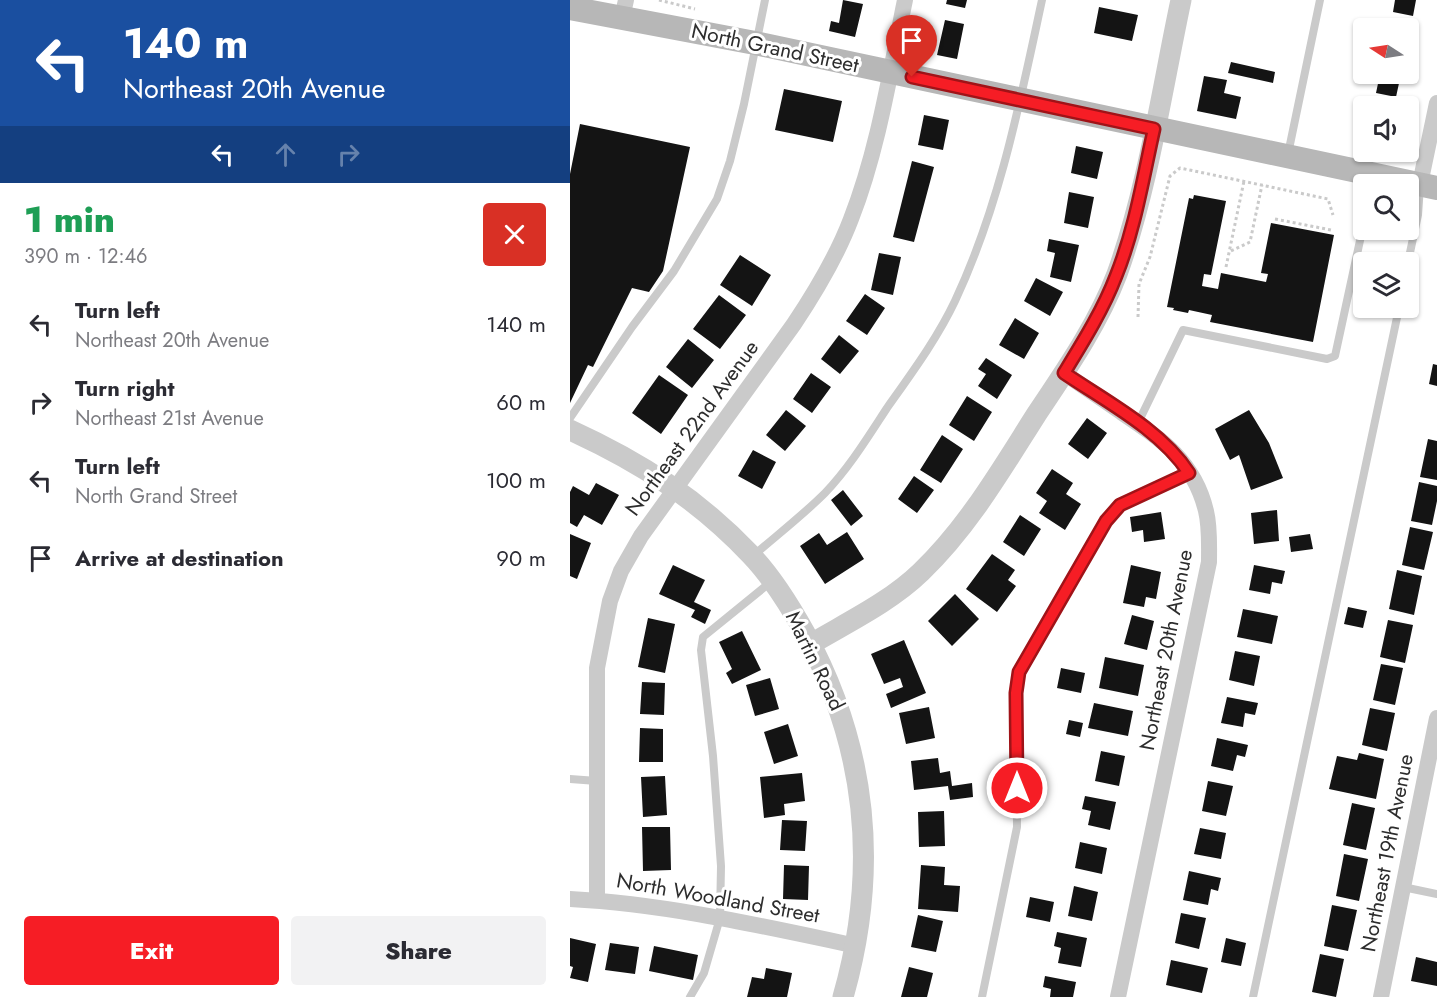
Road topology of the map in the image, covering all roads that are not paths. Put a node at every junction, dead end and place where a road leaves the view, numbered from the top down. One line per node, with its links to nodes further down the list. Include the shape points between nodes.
1 (765, 0): 8 (lane)
2 (905, 0): 9 (street, Northeast 22nd Avenue)
3 (1042, 0): 10 (lane)
4 (1181, 0): 12 (street)
5 (1320, 0): 13 (lane)
6 (570, 8): 7 (main road, North Grand Street)
7 (624, 9): 8 (main road, North Grand Street)
8 (755, 43): 9 (main road, North Grand Street); 20 (lane, via 744,104 717,200 674,271)
9 (890, 72): 10 (main road, North Grand Street); 24 (street, Northeast 22nd Avenue, via 864,183 832,260 794,324)
10 (1021, 100): 12 (main road, North Grand Street); 25 (lane, via 999,185 954,303 849,464 826,492)
11 (1437, 103): 15 (street)
12 (1154, 129): 13 (main road, North Grand Street); 19 (street, via 1116,276)
13 (1287, 158): 14 (main road, North Grand Street)
14 (1353, 175)
15 (1428, 186): 17 (lane)
16 (1360, 240): 21 (lane, via 1335,356 1328,359 1183,330)
17 (1410, 252)
18 (1397, 318): 42 (lane)
19 (1064, 373): 21 (street, Northeast 20th Avenue); 27 (street, via 991,486 946,546 920,573 881,602)
20 (570, 418)
21 (1138, 423): 23 (street, Northeast 20th Avenue, via 1167,444)
22 (570, 430): 24 (street, Martin Road)
23 (1189, 473): 40 (lane, via 1120,505 1106,521 1019,672 1017,827); 41 (street, Northeast 20th Avenue, via 1206,511 1209,561)
24 (675, 488): 25 (street, Martin Road); 31 (street, Northeast 22nd Avenue, via 641,536 610,601 597,668)
25 (752, 556): 26 (street, Martin Road)
26 (772, 581): 27 (street, Martin Road); 36 (lane, via 704,637 700,650 713,756)
27 (811, 644): 37 (street, Martin Road, via 843,718 861,798 864,875)
28 (1437, 718): 29 (street, Northeast 19th Avenue)
29 (1434, 751): 32 (street, Northeast 19th Avenue)
30 (570, 779): 31 (lane)
31 (597, 781): 35 (street, Northeast 22nd Avenue)
32 (1403, 887): 33 (lane); 43 (street, Northeast 19th Avenue)
33 (1437, 894)
34 (570, 899): 35 (street, North Woodland Street)
35 (597, 900): 36 (street, North Woodland Street)
36 (720, 918): 37 (street, North Woodland Street); 38 (lane, via 704,973)
37 (857, 946): 39 (street, Martin Road)
38 (690, 997)
39 (843, 997)
40 (982, 997)
41 (1118, 997)
42 (1253, 997)
43 (1381, 997)

